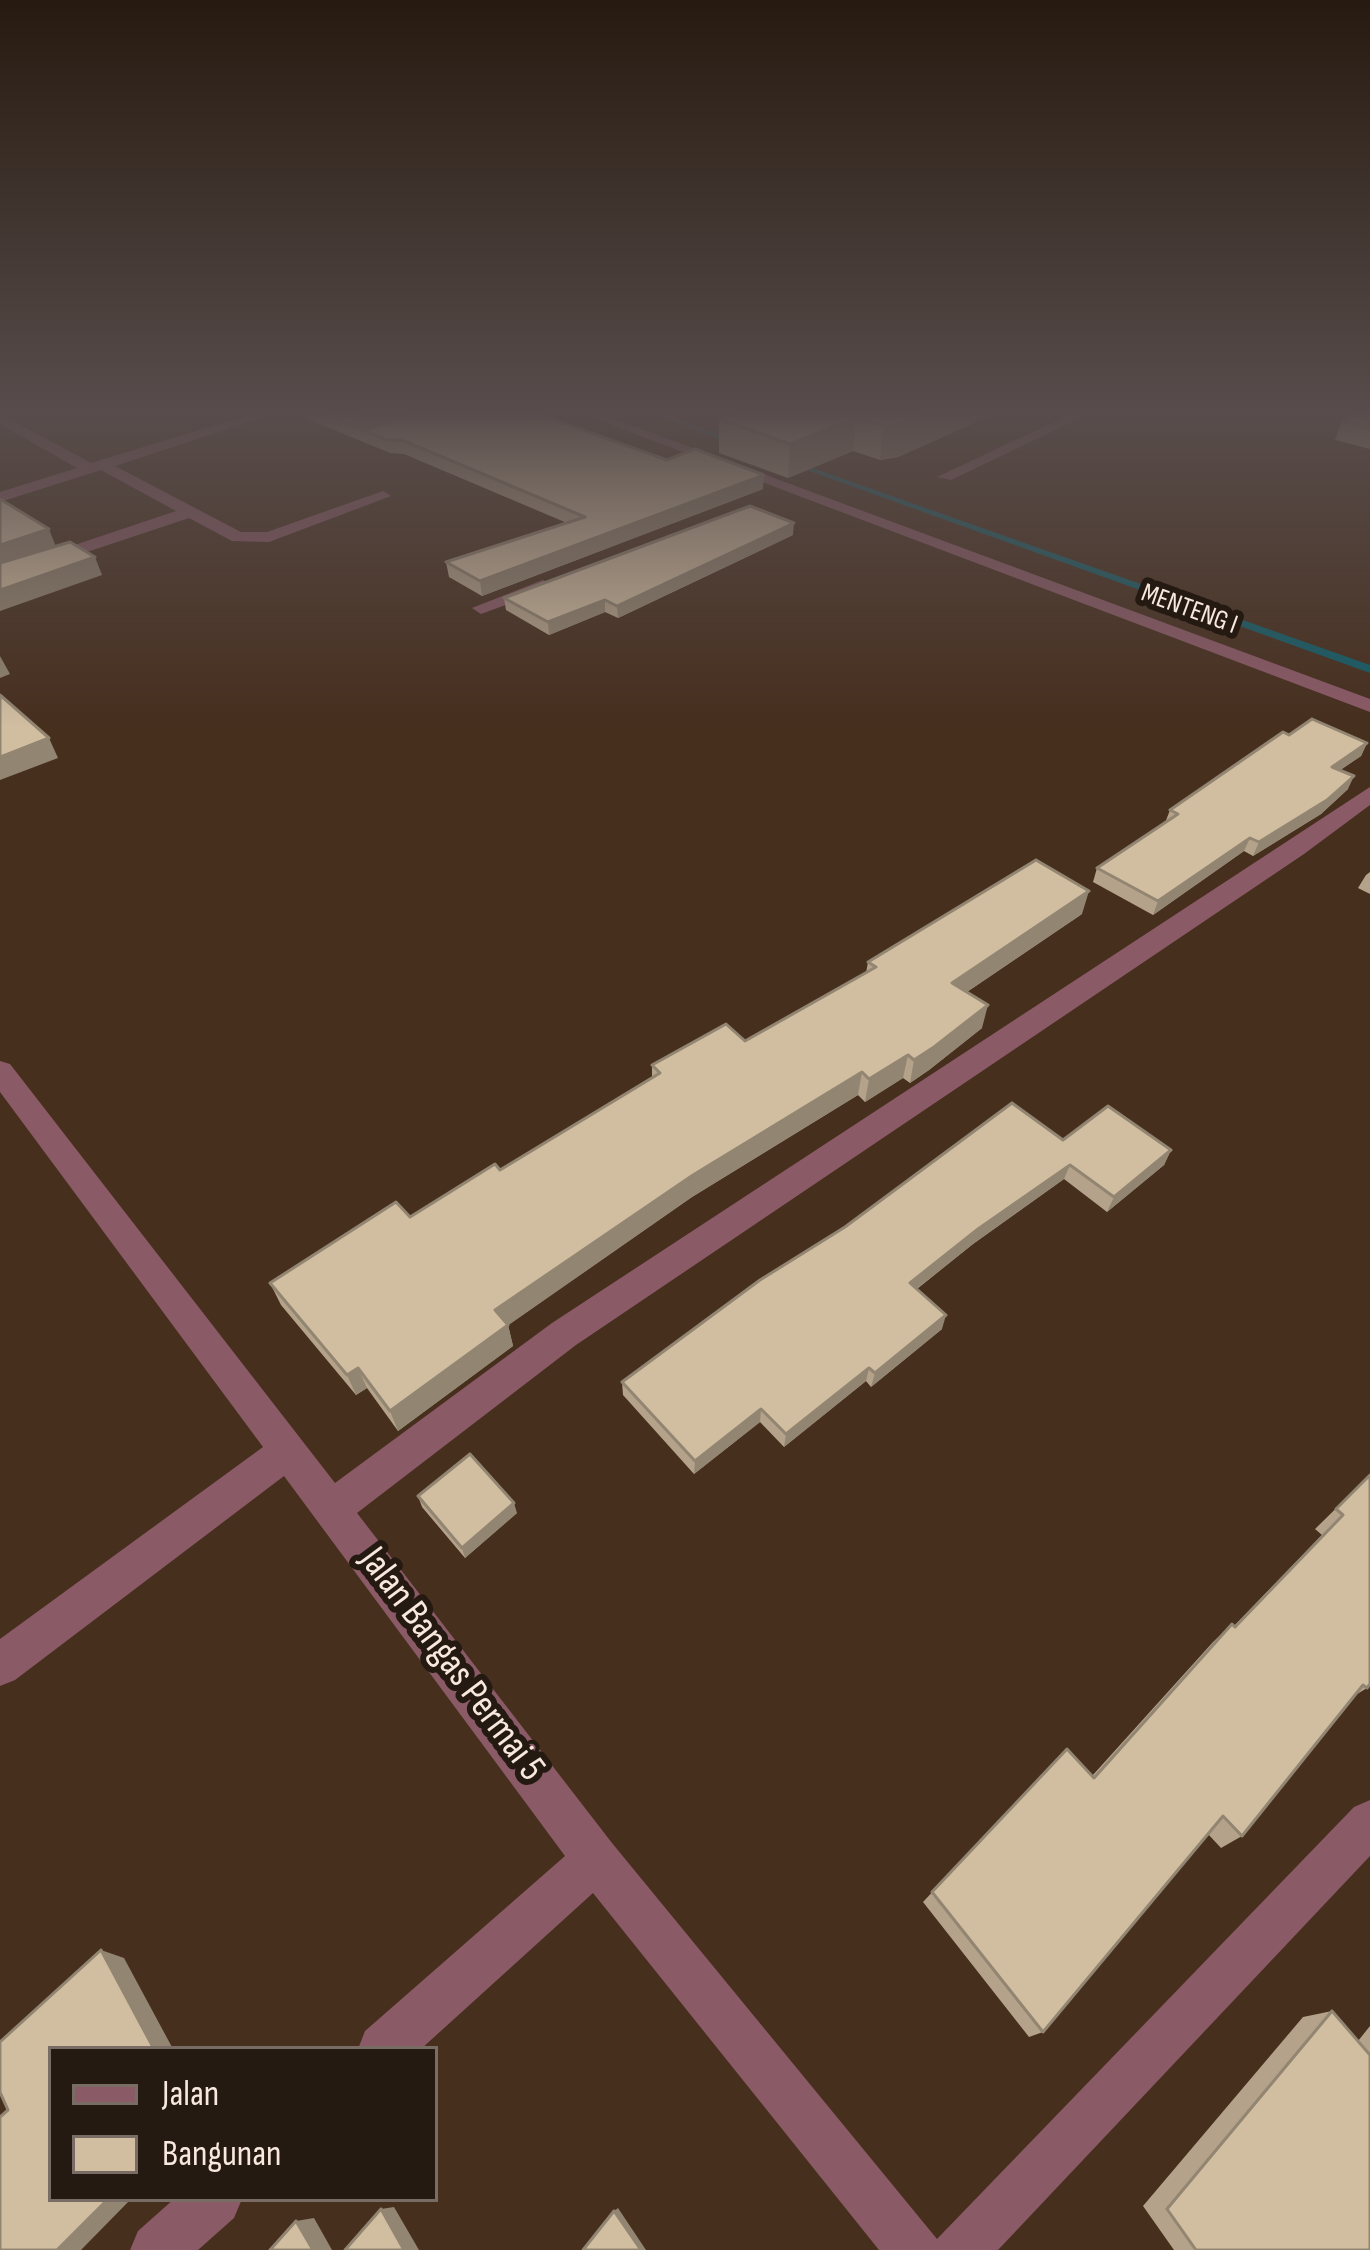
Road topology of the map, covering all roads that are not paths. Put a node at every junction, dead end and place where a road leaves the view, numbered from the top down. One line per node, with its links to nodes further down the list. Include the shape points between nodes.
1 (174, 517): 5 (street)
2 (195, 517): 3 (street, via 253,539)
3 (320, 517)
4 (866, 517): 8 (street, MENTENG I)
5 (0, 576)
6 (563, 578): 7 (street)
7 (481, 608)
8 (1370, 706)
9 (1370, 794): 12 (street, via 581,1322)
10 (0, 1071): 11 (street, Jalan Bangas Permai 5)
11 (287, 1451): 12 (street, Jalan Bangas Permai 5); 13 (street)
12 (333, 1508): 15 (street, Jalan Bangas Permai 5)
13 (0, 1665)
14 (1370, 1822): 20 (street)
15 (596, 1858): 16 (street); 19 (street, Jalan Bangas Permai 5)
16 (386, 2046)
17 (211, 2202): 18 (street)
18 (158, 2250)
19 (914, 2250)
20 (960, 2250)

